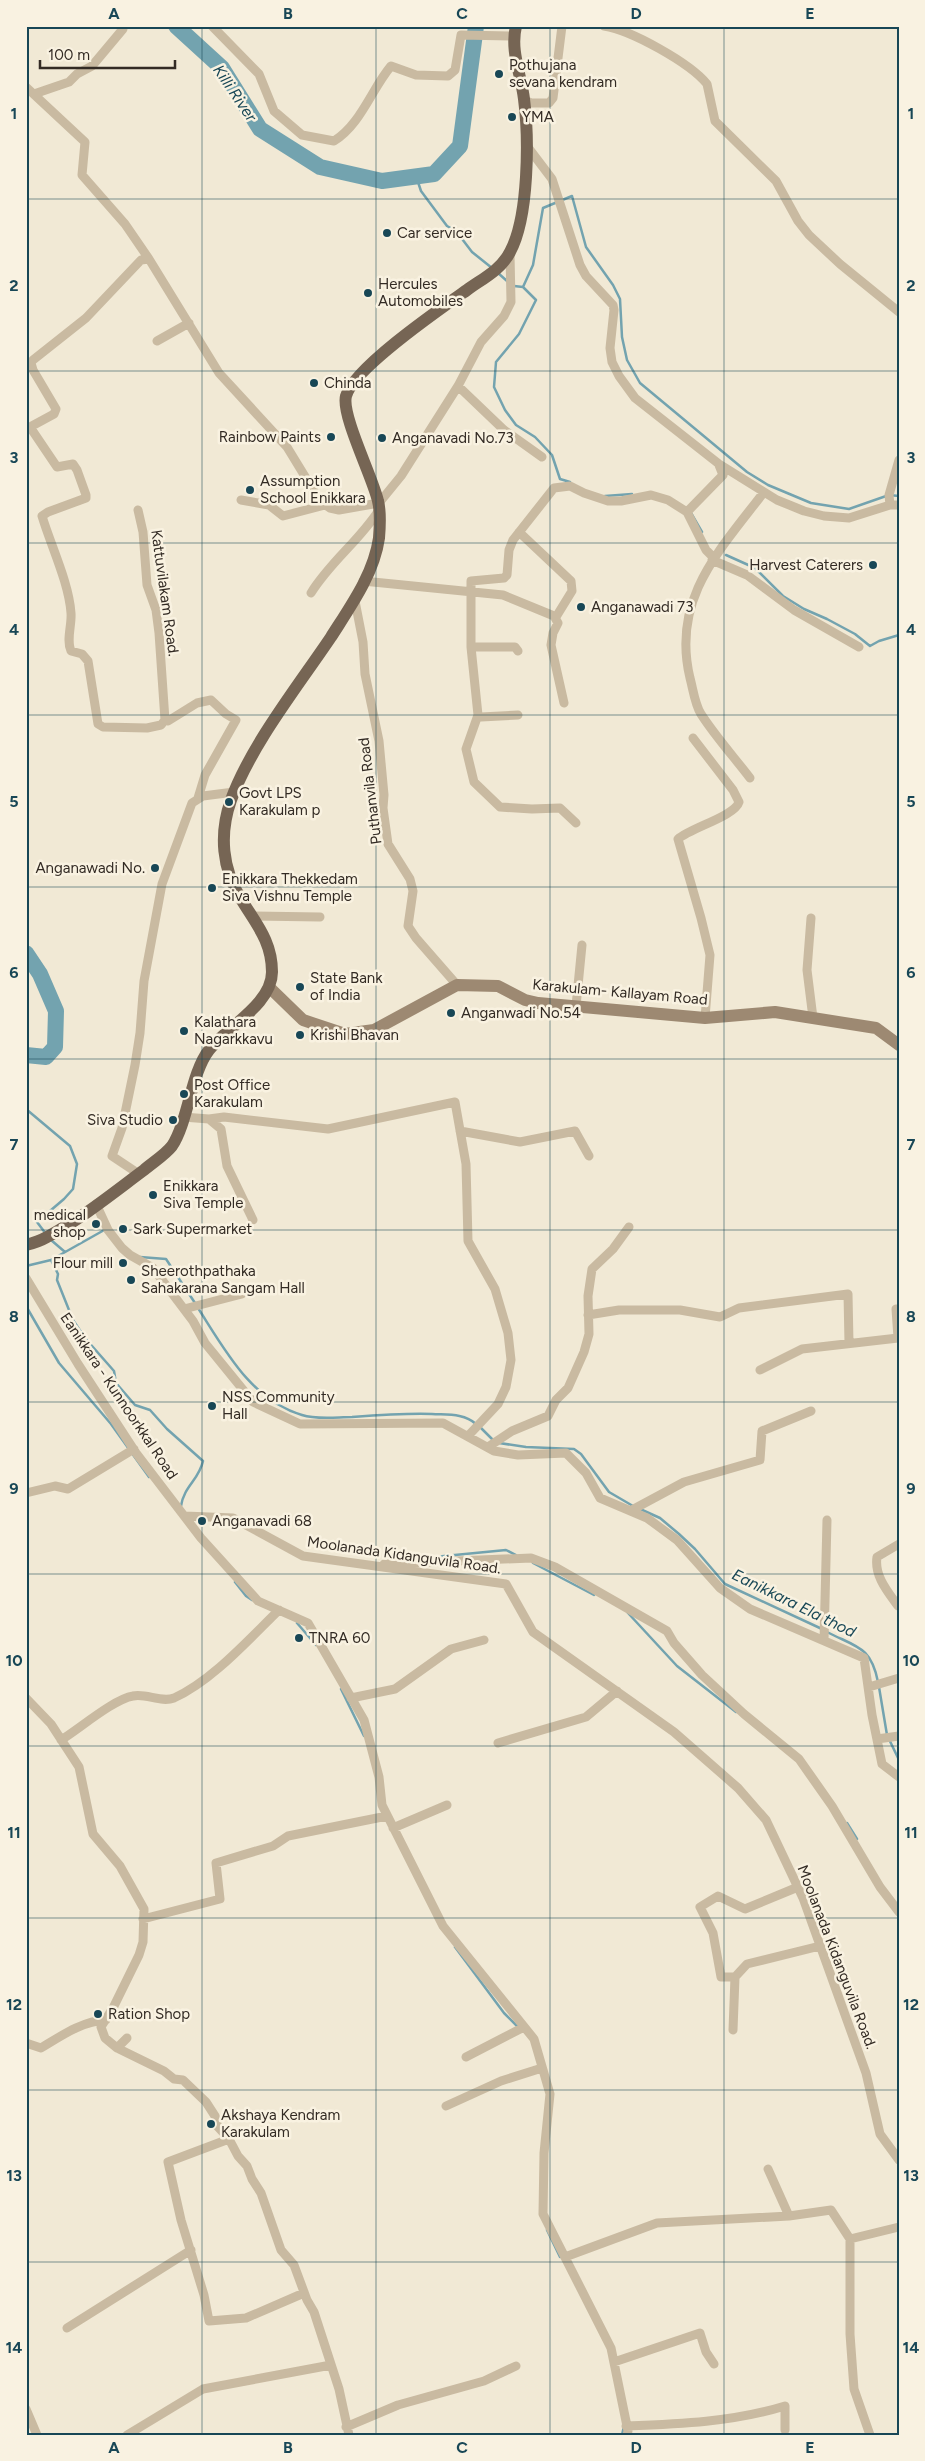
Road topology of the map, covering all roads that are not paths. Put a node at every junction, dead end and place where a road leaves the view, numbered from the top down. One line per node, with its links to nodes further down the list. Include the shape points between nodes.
1 (212, 26): 5 (street, via 259,74 274,110 302,136 334,141 359,115 391,66 416,75 448,76 455,70 460,37)
2 (562, 26): 9 (street, via 553,98 549,103)
3 (604, 26): 13 (street, via 632,34 686,66 703,80 707,84 715,120 776,181 809,235)
4 (123, 29): 8 (street, via 92,66 69,82)
5 (468, 30): 6 (street, via 483,36)
6 (515, 31): 9 (main road, via 515,55)
7 (26, 87): 8 (street)
8 (34, 94): 12 (street, via 85,142 82,176 125,224)
9 (524, 100): 10 (main road)
10 (527, 146): 11 (main road, via 520,224); 20 (street, via 552,179 580,265 613,305 610,348 619,376 635,398)
11 (510, 254): 17 (street, via 511,302 504,316 481,342); 25 (main road, via 495,271 421,323 364,370 349,390 345,407)
12 (149, 259): 14 (street); 16 (street, via 141,260 86,318)
13 (899, 312)
14 (189, 323): 15 (street); 23 (street, via 218,374 287,447)
15 (157, 342)
16 (29, 359): 41 (street, via 56,409 54,414 30,427 57,467 73,464 78,470 86,495 86,498 42,516 70,598 72,624 68,645 71,651 82,654 88,661 98,724 147,728 161,726)
17 (458, 386): 18 (street, via 504,430); 25 (street)
18 (542, 457)
19 (899, 460): 24 (street, via 889,495)
20 (719, 464): 21 (street); 27 (street, via 723,475)
21 (764, 492): 24 (street, via 795,508 824,516 849,518); 29 (street)
22 (241, 500): 23 (street, via 269,505 283,516)
23 (326, 505): 25 (street, via 339,510)
24 (894, 505)
25 (379, 506): 30 (main road, via 378,542); 32 (street, via 350,548 318,580)
26 (138, 510): 41 (street, Kattuvilakam Road., via 147,585 156,610 159,632)
27 (687, 512): 28 (street, via 668,500 651,495 608,501 570,486 554,488); 29 (street)
28 (519, 532): 31 (street, via 509,550 507,576 471,581); 34 (street, via 571,581 572,591)
29 (713, 559): 36 (street, via 747,575 794,610); 43 (street, via 691,604 684,636 685,655 700,713)
30 (363, 581): 31 (street); 33 (main road)
31 (470, 592): 34 (street, via 503,595); 35 (street)
32 (311, 593)
33 (355, 601): 44 (main road, via 260,744); 51 (street, Puthanvila Road, via 379,742 388,844 410,879 413,891 408,926)
34 (556, 617): 38 (street, via 558,623 551,645)
35 (471, 647): 37 (street, via 512,646); 39 (street)
36 (859, 647)
37 (518, 651)
38 (564, 703)
39 (478, 715): 40 (street, via 496,718); 46 (street, via 466,749 474,782 500,806 560,808)
40 (518, 715)
41 (165, 720): 45 (street, via 211,700 236,720 209,768)
42 (692, 738): 54 (street, via 739,802 734,809 678,839 710,955)
43 (750, 778)
44 (234, 792): 45 (street); 47 (main road, via 223,852 226,870 235,890)
45 (198, 798): 61 (street, via 192,802 162,884 144,981 135,1065 122,1128 112,1156)
46 (576, 823)
47 (254, 916): 48 (street); 52 (main road, via 271,954)
48 (320, 917)
49 (811, 918): 55 (street, via 807,970)
50 (582, 945): 53 (street)
51 (457, 985): 52 (street, Karakulam- Kallayam Road, via 385,1024 354,1034 303,1020); 53 (street, Karakulam- Kallayam Road, via 498,986 532,1002)
52 (270, 988): 57 (main road, via 207,1052)
53 (576, 1006): 54 (street, Karakulam- Kallayam Road)
54 (705, 1018): 55 (street, Karakulam- Kallayam Road, via 775,1012)
55 (813, 1018): 56 (street, Karakulam- Kallayam Road, via 876,1028)
56 (899, 1046)
57 (183, 1117): 58 (street); 61 (main road, via 172,1146)
58 (210, 1119): 59 (street, via 224,1117 328,1129 455,1102); 63 (street, via 221,1129 227,1166)
59 (460, 1131): 60 (street, via 520,1142 575,1131); 74 (street, via 466,1164 468,1241 495,1290 508,1333 511,1360 506,1387 498,1404)
60 (589, 1156)
61 (139, 1174): 62 (main road)
62 (96, 1204): 65 (main road, via 48,1237); 68 (street, via 106,1226 130,1255 153,1268)
63 (253, 1220)
64 (629, 1227): 70 (street, via 613,1249 592,1269)
65 (26, 1245)
66 (26, 1278): 76 (street, Eanikkara - Kunnoorkkal Road)
67 (242, 1294): 68 (street)
68 (184, 1309): 74 (street, via 205,1343 252,1402 300,1424 443,1423)
69 (899, 1309): 71 (street, via 896,1309 898,1338)
70 (588, 1315): 71 (street, via 619,1310 680,1310 720,1317 739,1308 848,1294); 75 (street, via 589,1334 584,1352 568,1388 556,1400 548,1416 512,1431)
71 (849, 1344): 72 (street, via 802,1349)
72 (760, 1370)
73 (811, 1411): 78 (street, via 762,1431 760,1460 684,1482)
74 (471, 1433): 75 (street)
75 (488, 1447): 78 (street, via 518,1455 566,1453 586,1473 600,1498)
76 (134, 1449): 77 (street, via 68,1489 55,1486); 79 (street, Eanikkara - Kunnoorkkal Road)
77 (26, 1493)
78 (630, 1511): 87 (street, via 647,1518 677,1540 720,1588 750,1609)
79 (182, 1513): 82 (street, Moolanada Kidanguvila Road., via 233,1518 303,1556); 85 (street, Eanikkara - Kunnoorkkal Road, via 258,1601)
80 (827, 1520): 87 (street)
81 (899, 1544): 84 (street, via 877,1557 875,1567)
82 (364, 1566): 90 (street, Moolanada Kidanguvila Road., via 506,1584 532,1632); 102 (street, via 531,1558 555,1567 667,1631 702,1675 799,1759)
83 (899, 1594): 84 (street)
84 (898, 1608)
85 (279, 1610): 92 (street, Eanikkara - Kunnoorkkal Road, via 308,1623); 95 (street, via 232,1656 187,1691 169,1700 130,1696)
86 (484, 1640): 92 (street, via 451,1649 395,1689)
87 (824, 1641): 89 (street, via 864,1658)
88 (899, 1678): 89 (street)
89 (875, 1685): 94 (street)
90 (617, 1691): 96 (street, via 586,1717); 101 (street, Moolanada Kidanguvila Road., via 674,1732 738,1788 766,1820)
91 (26, 1698): 95 (street, via 39,1709)
92 (351, 1698): 99 (street, Eanikkara - Kunnoorkkal Road, via 364,1720)
93 (899, 1736): 94 (street)
94 (877, 1739): 97 (street, via 882,1764)
95 (61, 1740): 103 (street, via 79,1767 93,1834 120,1866 137,1893 144,1908)
96 (498, 1743)
97 (899, 1777)
98 (447, 1805): 100 (street)
99 (387, 1816): 100 (street, Eanikkara - Kunnoorkkal Road); 103 (street, via 288,1836 273,1846 216,1863 220,1899)
100 (394, 1828): 107 (street, Eanikkara - Kunnoorkkal Road, via 443,1926)
101 (798, 1887): 104 (street, Moolanada Kidanguvila Road.); 105 (street, via 745,1909 718,1896 700,1907 713,1933 721,1977)
102 (899, 1912)
103 (143, 1919): 106 (street, via 143,1942 139,1955)
104 (820, 1946): 105 (street, via 747,1964); 116 (street, Moolanada Kidanguvila Road., via 866,2073 880,2134)
105 (735, 1977): 108 (street)
106 (106, 2020): 110 (street, via 88,2024 41,2048); 111 (street, via 101,2027 105,2038)
107 (524, 2027): 112 (street); 113 (street, Eanikkara - Kunnoorkkal Road, via 534,2039)
108 (733, 2030)
109 (126, 2038): 111 (street)
110 (26, 2043)
111 (117, 2048): 115 (street, via 174,2079 182,2080 206,2102 218,2127)
112 (466, 2056)
113 (542, 2068): 114 (street, via 501,2081); 122 (street, Eanikkara - Kunnoorkkal Road, via 550,2094 544,2153 543,2214)
114 (446, 2106)
115 (229, 2138): 121 (street, via 168,2162); 123 (street, via 261,2193 281,2250 294,2265)
116 (899, 2160)
117 (768, 2169): 118 (street)
118 (789, 2216): 120 (street, via 831,2210); 122 (street, via 657,2224)
119 (899, 2227): 120 (street)
120 (850, 2239): 135 (street, via 850,2334 854,2389)
121 (191, 2250): 123 (street, via 209,2321 246,2318); 124 (street)
122 (565, 2257): 125 (street, Eanikkara - Kunnoorkkal Road, via 611,2348)
123 (304, 2293): 127 (street, via 314,2312)
124 (67, 2328)
125 (614, 2362): 126 (street, via 700,2333); 130 (street, Eanikkara - Kunnoorkkal Road)
126 (714, 2364)
127 (331, 2365): 132 (street); 134 (street, via 203,2389)
128 (516, 2366): 132 (street, via 484,2381 398,2405)
129 (26, 2409): 133 (street)
130 (626, 2430): 131 (street, via 745,2418 785,2406)
131 (785, 2430)
132 (348, 2431)
133 (37, 2435)
134 (127, 2435)
135 (870, 2435)

